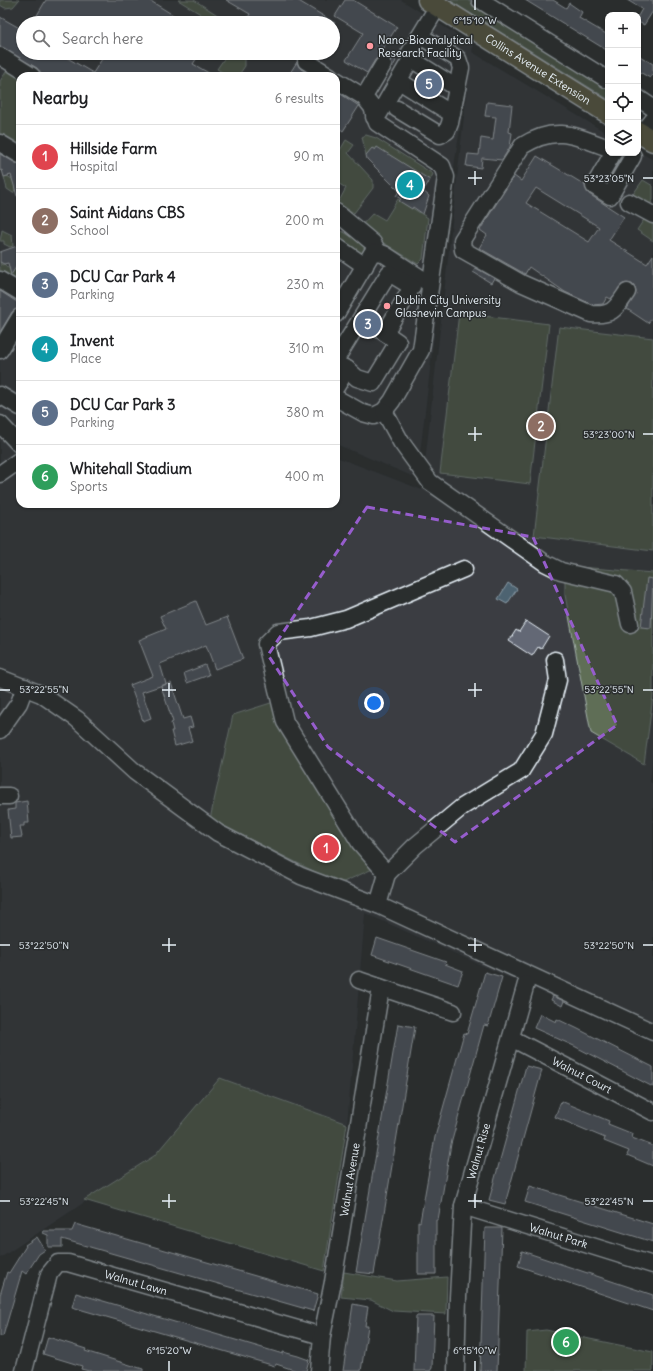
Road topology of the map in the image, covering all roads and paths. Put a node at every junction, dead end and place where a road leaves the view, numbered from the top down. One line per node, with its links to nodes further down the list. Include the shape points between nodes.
1 (480, 0): 10 (street)
2 (433, 3): 3 (street); 18 (main road, Collins Avenue Extension)
3 (420, 36): 4 (street, via 409,54); 13 (street, via 458,59 461,68)
4 (411, 59): 11 (street); 13 (street)
5 (306, 60): 9 (street)
6 (1, 61): 8 (street)
7 (383, 65): 14 (street)
8 (24, 72)
9 (324, 72)
10 (605, 78)
11 (399, 81): 19 (street); 20 (street, via 379,114)
12 (340, 82): 14 (street)
13 (457, 88): 19 (street)
14 (364, 97): 20 (street, via 372,107)
15 (641, 100): 16 (street)
16 (653, 108)
17 (397, 109): 19 (street, via 440,135 447,131)
18 (605, 111)
19 (452, 114)
20 (374, 117): 33 (street, via 377,123 442,166 446,177)
21 (0, 143): 23 (street)
22 (605, 147): 35 (street, via 567,134 551,133 522,146 462,240 463,250 521,284 591,314 603,315 614,310)
23 (16, 153)
24 (611, 156): 25 (street, via 594,186 610,196)
25 (634, 156)
26 (629, 202): 28 (street)
27 (340, 215): 30 (street, via 373,243)
28 (653, 215)
29 (340, 249): 31 (street)
30 (378, 252): 31 (street, via 372,254); 33 (street)
31 (365, 266): 36 (street)
32 (0, 280): 34 (street)
33 (430, 284): 45 (street, via 421,350)
34 (16, 290)
35 (627, 292)
36 (340, 307)
37 (362, 317): 39 (street); 39 (street, via 388,273 412,287); 41 (street)
38 (16, 324): 40 (street)
39 (385, 333): 41 (street, via 398,342 373,382 357,378)
40 (0, 350)
41 (340, 364)
42 (0, 395): 44 (street)
43 (340, 400): 45 (street, via 374,416)
44 (16, 405)
45 (384, 410): 51 (street, via 400,442 430,482 545,563 561,571 616,584 623,592)
46 (0, 424): 47 (street)
47 (16, 441)
48 (16, 463): 49 (street)
49 (0, 474)
50 (464, 569): 56 (street, via 346,619 311,628 278,632 266,644 285,722 360,843)
51 (630, 624)
52 (555, 660): 56 (street, via 558,680 544,734 521,771 462,807 414,846)
53 (0, 678): 54 (street)
54 (25, 687): 55 (street, via 19,703); 57 (street, via 41,694 77,718 135,772 218,833 301,876)
55 (0, 730)
56 (387, 874): 57 (street)
57 (378, 905): 62 (street)
58 (359, 980): 60 (street)
59 (526, 984): 63 (street, Walnut Rise)
60 (381, 988): 61 (street); 67 (street, Walnut Avenue)
61 (453, 1012)
62 (653, 1032)
63 (510, 1038): 64 (street, Walnut Court); 65 (street, Walnut Rise)
64 (653, 1112)
65 (463, 1206): 66 (street, Walnut Park); 70 (street, Walnut Rise)
66 (653, 1265)
67 (322, 1336): 68 (street, Walnut Lawn, via 68,1262 58,1264 49,1274); 69 (street, Walnut Avenue)
68 (24, 1371)
69 (319, 1371)
70 (456, 1371)

